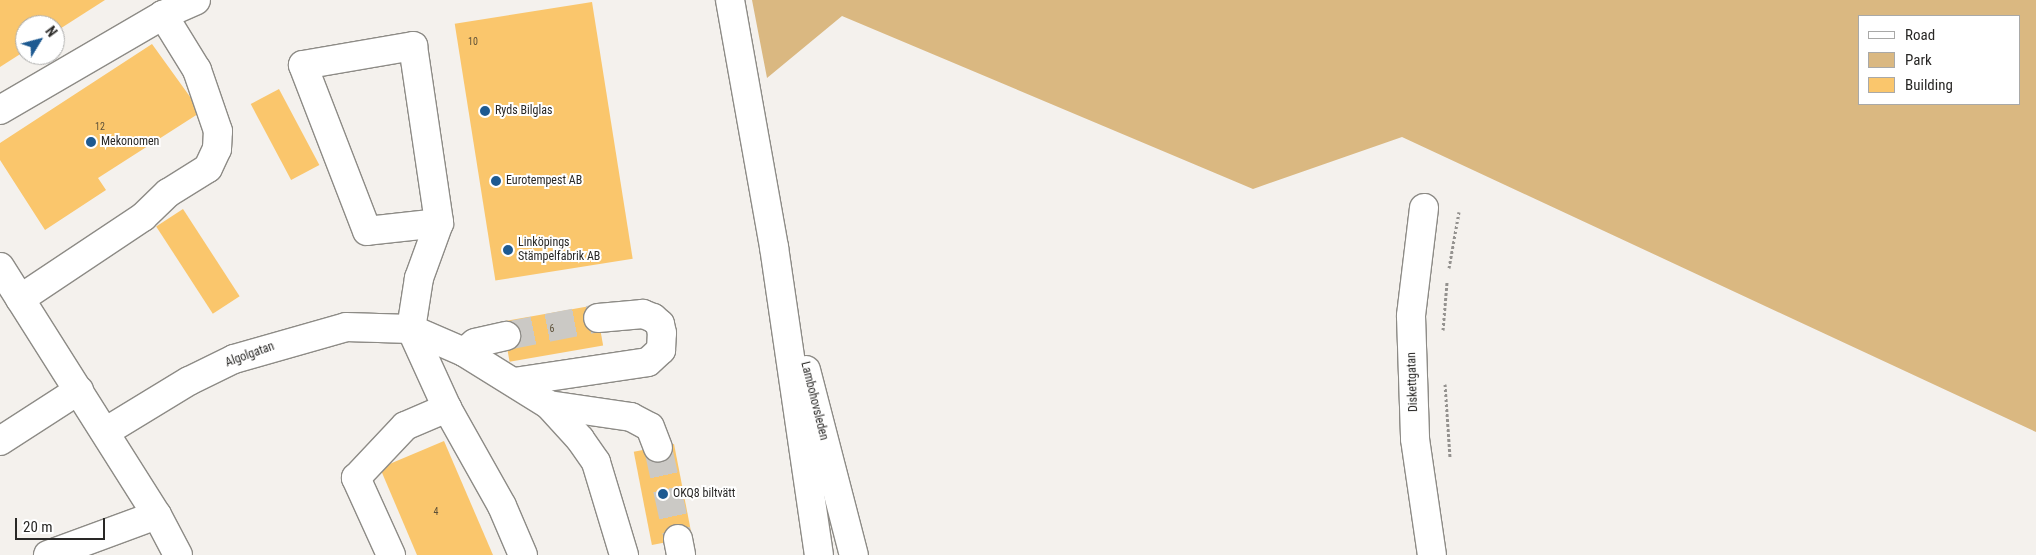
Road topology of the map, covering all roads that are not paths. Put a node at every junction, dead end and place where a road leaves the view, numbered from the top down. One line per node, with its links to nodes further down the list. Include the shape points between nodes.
1 (196, 0): 3 (street)
2 (730, 0): 7 (street, Lambohovsleden)
3 (163, 15): 4 (street); 9 (street, via 197,70 216,123 217,148 208,168 168,193 143,217)
4 (0, 110)
5 (1424, 208): 29 (street, Diskettgatan, via 1411,316 1415,439)
6 (439, 223): 6 (street, via 413,46 303,65 367,231); 11 (street, via 419,278)
7 (774, 247): 27 (street, Lambohovsleden); 28 (street, Lambohovsleden)
8 (0, 267): 9 (street)
9 (20, 299): 15 (street)
10 (598, 318): 14 (street, via 642,314 652,318 660,324 661,350 648,362)
11 (411, 329): 13 (street); 17 (street); 18 (street, Algolgatan, via 346,327 277,345 189,381)
12 (506, 336): 13 (street, via 475,343)
13 (464, 352): 14 (street)
14 (514, 382): 16 (street)
15 (79, 390): 18 (street); 19 (street)
16 (549, 405): 20 (street, via 631,417 650,427); 26 (street, via 580,438 596,462)
17 (447, 408): 24 (street, via 404,426 356,478); 25 (street, via 502,506)
18 (105, 432): 21 (street)
19 (0, 441)
20 (658, 448)
21 (157, 515): 22 (street); 23 (street)
22 (48, 555)
23 (178, 555)
24 (391, 555)
25 (523, 555)
26 (624, 555)
27 (819, 555)
28 (854, 555)
29 (1432, 555)

